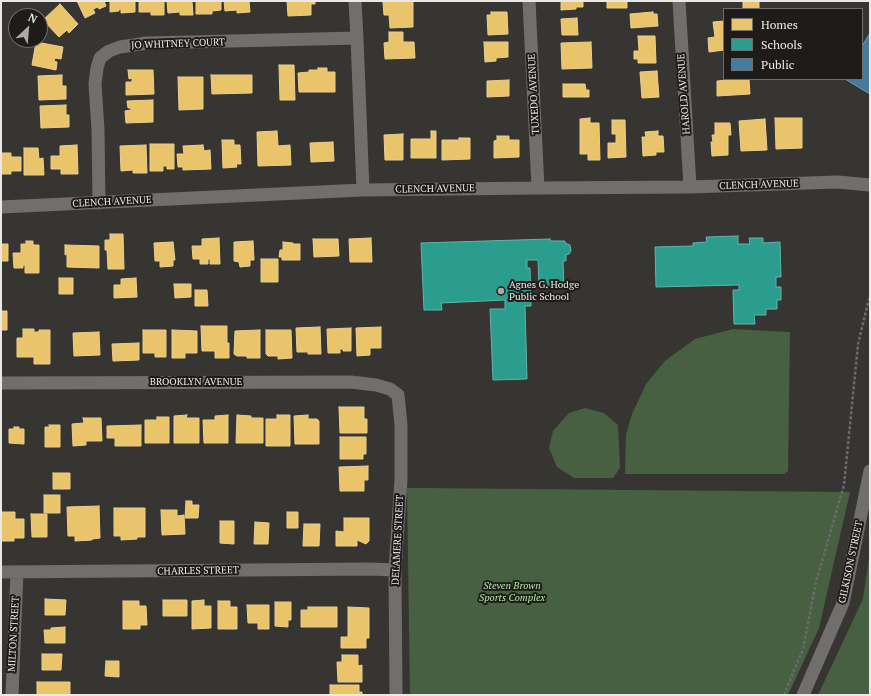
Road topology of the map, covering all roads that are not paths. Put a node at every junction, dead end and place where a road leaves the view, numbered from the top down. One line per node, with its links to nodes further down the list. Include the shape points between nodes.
1 (355, 1): 4 (street)
2 (529, 1): 7 (street, TUXEDO AVENUE)
3 (679, 1): 6 (street, HAROLD AVENUE)
4 (357, 38): 8 (street); 9 (street, JO WHITNEY COURT, via 147,44 109,51 100,58 95,84)
5 (870, 185): 6 (street, CLENCH AVENUE, via 838,182)
6 (690, 187): 7 (street, CLENCH AVENUE)
7 (538, 188): 8 (street, CLENCH AVENUE)
8 (363, 190): 9 (street, CLENCH AVENUE)
9 (98, 203): 10 (street, CLENCH AVENUE)
10 (1, 207)
11 (1, 383): 12 (street, BROOKLYN AVENUE, via 351,382 376,385)
12 (390, 390): 14 (street, DELAMERE STREET, via 398,395 402,479)
13 (870, 471): 19 (street, GILKISON STREET, via 843,603)
14 (395, 570): 16 (street, CHARLES STREET); 18 (street, DELAMERE STREET)
15 (1, 572): 16 (street, CHARLES STREET)
16 (17, 572): 17 (street, MILTON STREET)
17 (12, 695)
18 (396, 695)
19 (803, 695)

